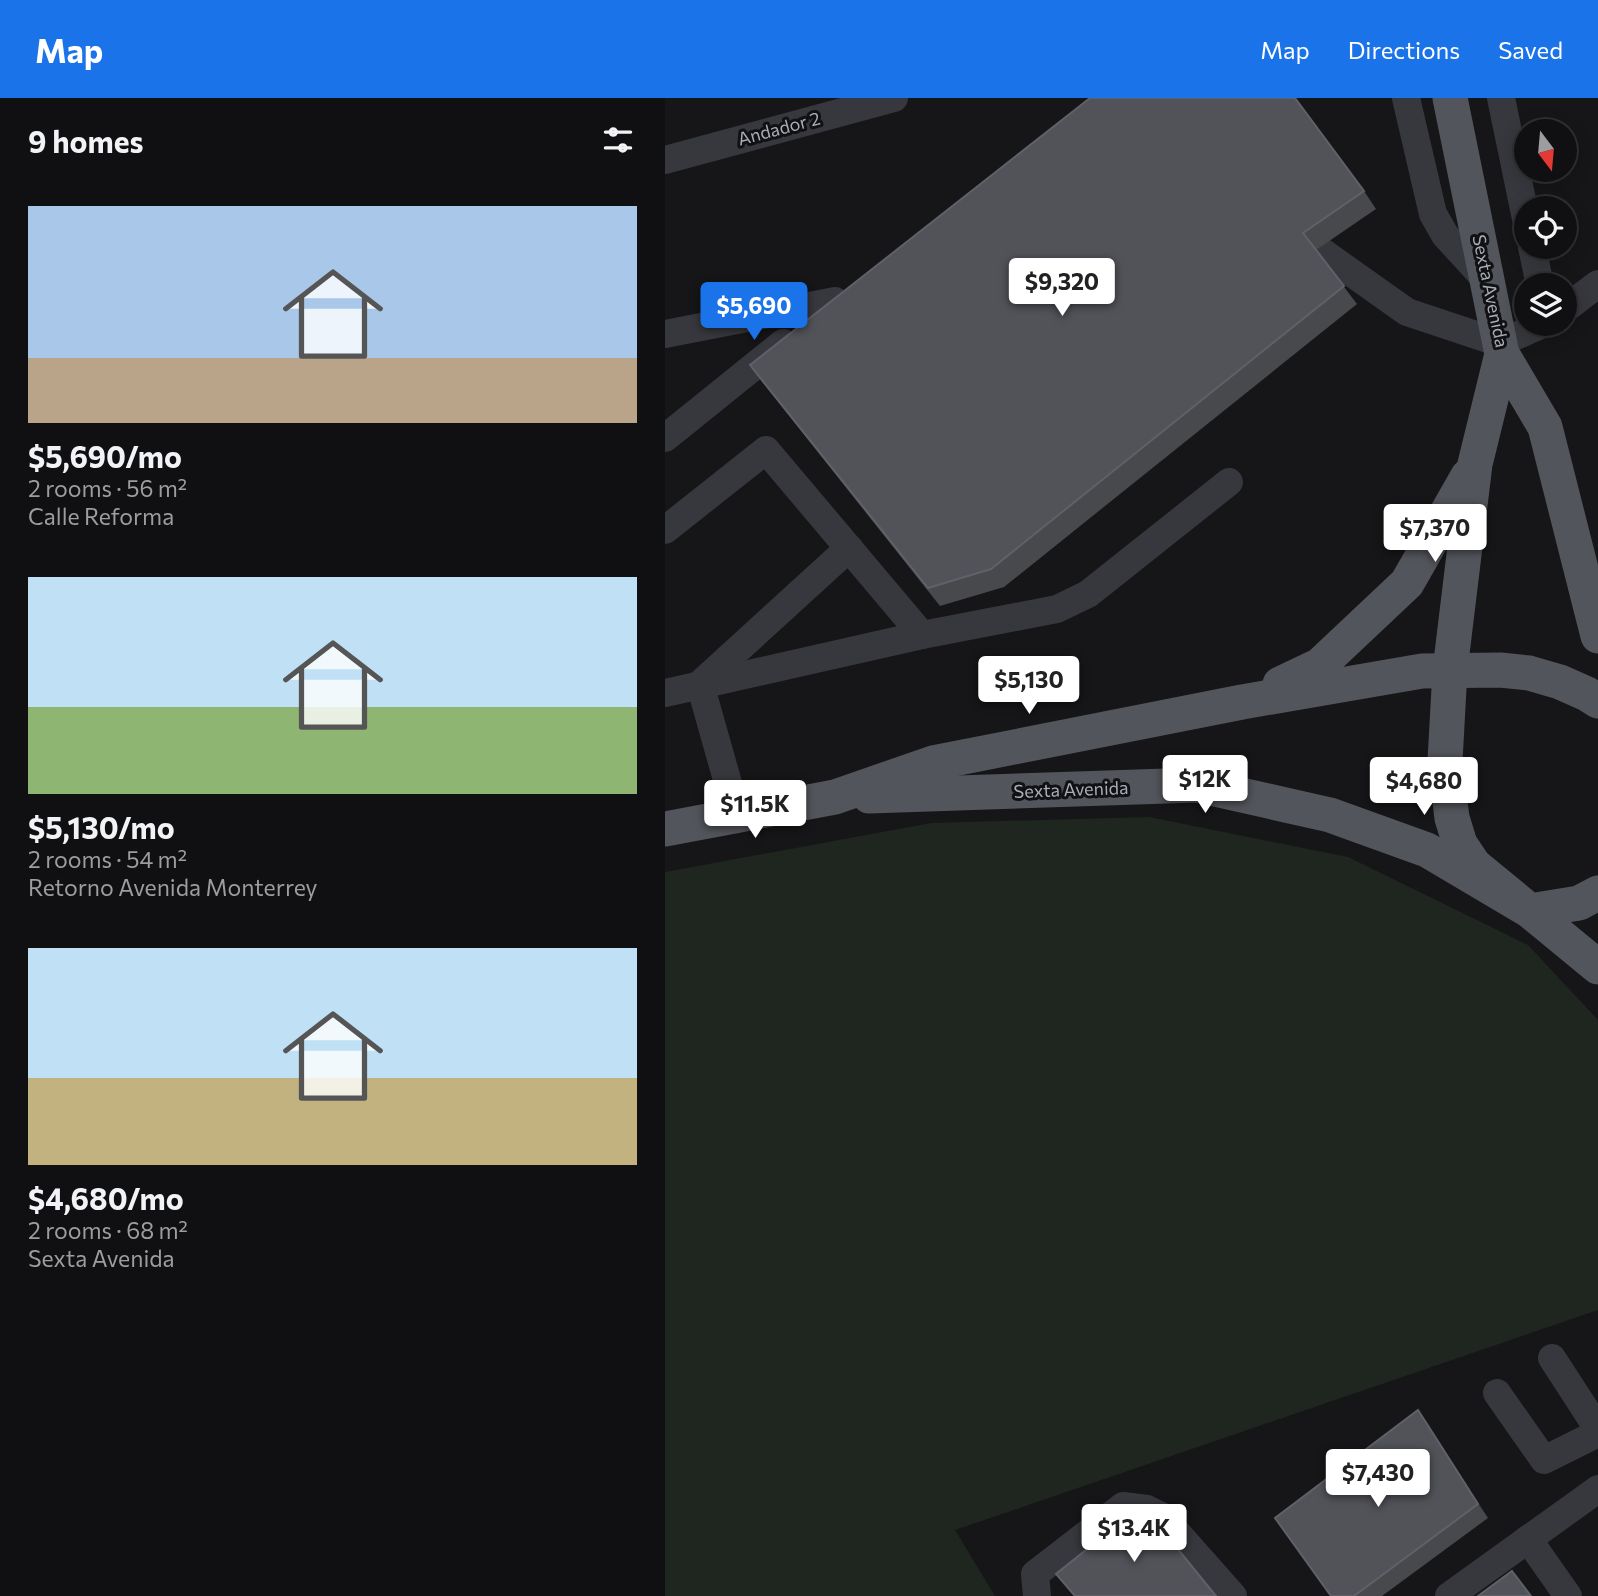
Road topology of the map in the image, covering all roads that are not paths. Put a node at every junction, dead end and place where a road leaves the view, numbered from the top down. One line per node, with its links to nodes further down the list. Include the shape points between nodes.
1 (894, 98): 5 (street, Andador 2)
2 (1406, 98): 8 (street, via 1433,214 1445,235)
3 (1450, 98): 8 (main road, Sexta Avenida)
4 (1501, 98): 6 (street)
5 (665, 160)
6 (1521, 196)
7 (1321, 251): 13 (street, via 1406,312)
8 (1487, 282): 13 (main road, Sexta Avenida)
9 (1598, 284): 10 (street)
10 (1577, 300)
11 (665, 334): 14 (street, via 845,293)
12 (1522, 336): 13 (street)
13 (1501, 348): 15 (main road); 20 (main road, Sexta Avenida, via 1545,427)
14 (665, 438)
15 (1475, 464): 21 (main road); 25 (main road, via 1407,583 1320,665)
16 (1229, 482): 19 (street, via 1088,594 1057,609)
17 (665, 530): 18 (street, via 766,450)
18 (849, 548): 19 (street); 22 (street)
19 (922, 635): 22 (street)
20 (1598, 636)
21 (1450, 670): 24 (main road, via 1529,673); 25 (main road); 30 (main road, via 1445,761 1460,844 1474,865)
22 (700, 684): 23 (street); 27 (street)
23 (665, 693)
24 (1598, 701)
25 (1242, 702): 26 (main road, via 933,763)
26 (835, 797): 27 (main road); 30 (main road, Sexta Avenida, via 1197,785 1330,815 1427,850)
27 (737, 815): 28 (main road)
28 (665, 829)
29 (1598, 893): 30 (main road, via 1579,903)
30 (1530, 911): 31 (main road, Sexta Avenida)
31 (1559, 933): 32 (main road); 33 (main road, Sexta Avenida)
32 (1598, 942)
33 (1598, 967)
34 (1552, 1358): 36 (street)
35 (1497, 1394): 36 (street, via 1544,1460)
36 (1598, 1431)
37 (1598, 1489): 38 (street)
38 (1528, 1539): 41 (street); 42 (street)
39 (1037, 1596): 40 (street, via 1035,1574 1123,1506 1147,1508 1163,1517)
40 (1233, 1596)
41 (1450, 1596)
42 (1568, 1596)

